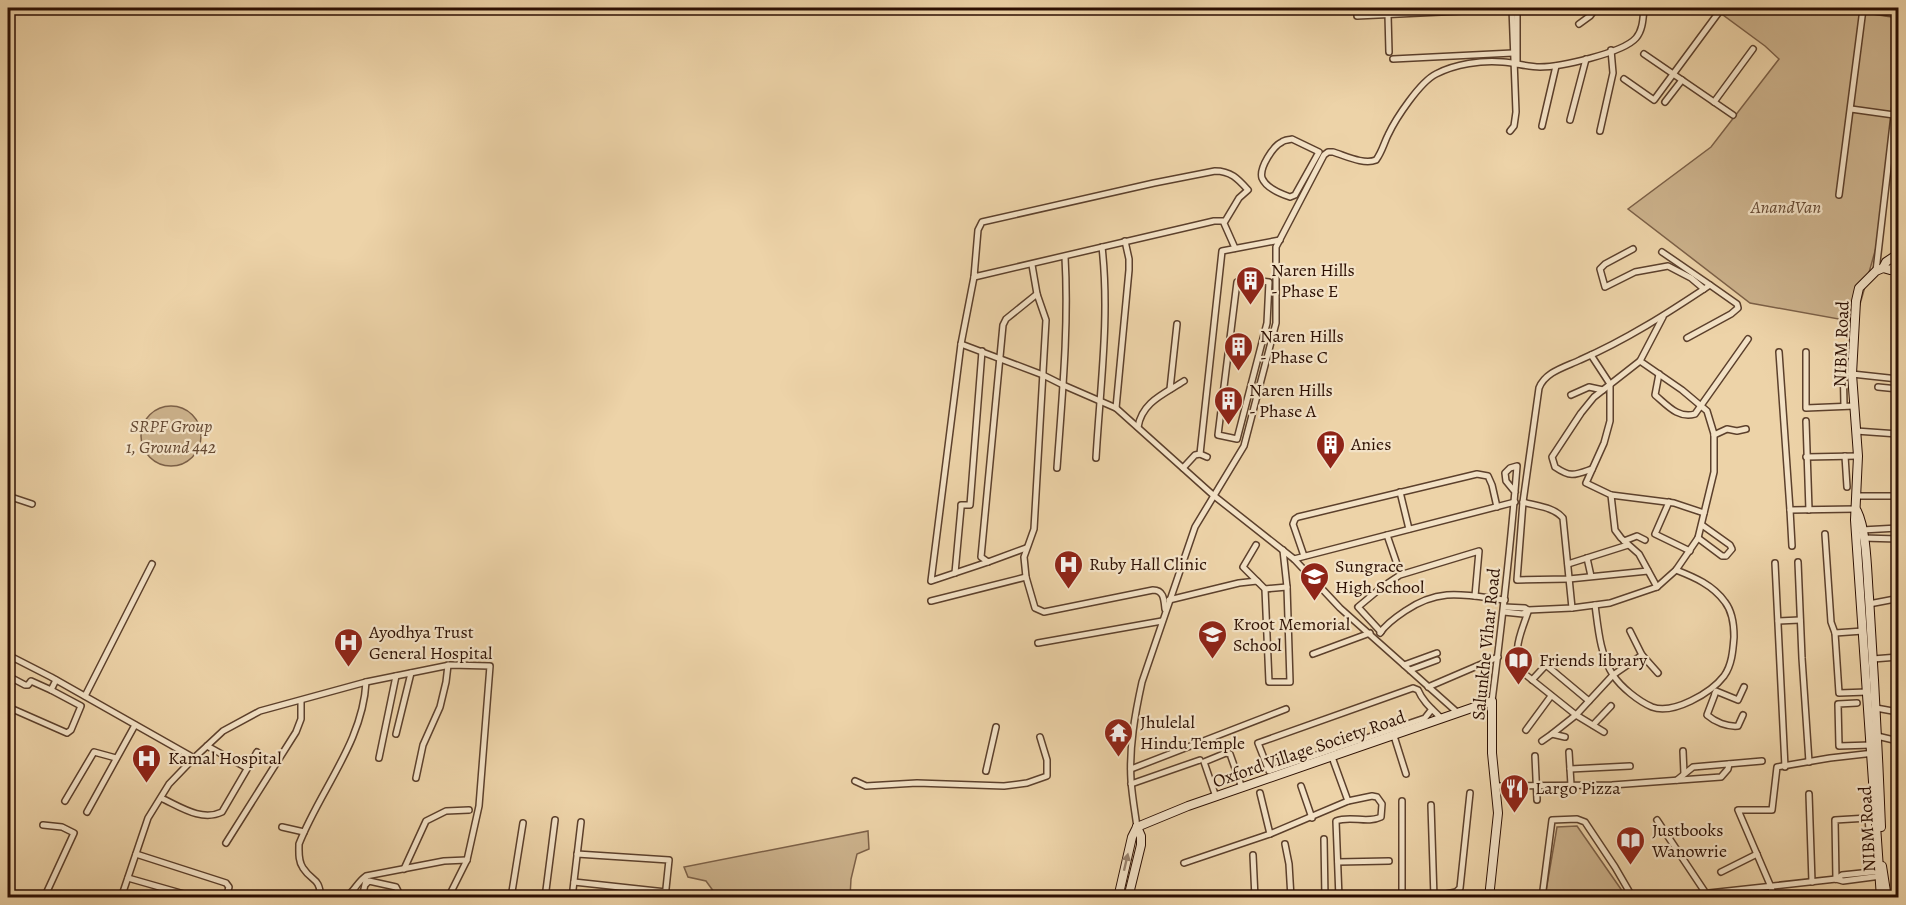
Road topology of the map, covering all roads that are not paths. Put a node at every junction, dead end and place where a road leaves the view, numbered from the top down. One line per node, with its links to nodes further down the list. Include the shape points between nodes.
1 (1596, 8): 10 (street)
2 (1644, 8): 12 (street, via 1641,31 1635,39)
3 (1722, 8): 20 (street)
4 (1853, 8): 6 (street)
5 (1514, 9): 8 (street); 14 (street); 18 (street)
6 (1863, 9): 7 (street); 26 (street)
7 (1899, 14)
8 (1388, 15): 9 (street); 13 (street)
9 (1357, 16)
10 (1579, 24)
11 (1753, 49): 25 (street)
12 (1611, 51): 17 (street); 32 (street, via 1613,73)
13 (1389, 52)
14 (1513, 53): 16 (street); 18 (street)
15 (1644, 54): 20 (street)
16 (1394, 59)
17 (1586, 59): 19 (street); 29 (street)
18 (1515, 64): 19 (street); 31 (street, via 1516,112); 33 (street, via 1477,63 1439,72 1421,85 1391,129 1376,160 1328,152)
19 (1556, 66): 30 (street)
20 (1673, 74): 21 (street, via 1654,100); 22 (street)
21 (1624, 79)
22 (1682, 80): 24 (street); 25 (street)
23 (1899, 81): 28 (street)
24 (1665, 102)
25 (1714, 102): 27 (street)
26 (1851, 109): 28 (street); 34 (street)
27 (1733, 114)
28 (1894, 115): 46 (street)
29 (1570, 120)
30 (1542, 126)
31 (1510, 131)
32 (1600, 131)
33 (1313, 168): 33 (street, via 1319,152 1287,140 1270,153 1262,180 1277,192 1293,197); 36 (street)
34 (1839, 195)
35 (1224, 223): 37 (street, via 1214,221); 39 (street); 47 (street, via 1248,190 1234,175 1215,171 1154,183 982,222)
36 (1280, 240): 39 (street); 75 (street, via 1275,254 1276,323)
37 (1125, 242): 38 (street); 81 (street, via 1129,270)
38 (1102, 247): 43 (street); 77 (street, via 1105,318)
39 (1234, 248): 88 (street, via 1222,250)
40 (1633, 249): 49 (street, via 1600,269 1605,287 1635,272 1668,266)
41 (1662, 252): 48 (street)
42 (1899, 254): 46 (street, NIBM Road)
43 (1065, 256): 44 (street); 69 (street, via 1068,297)
44 (1032, 265): 47 (street); 50 (street)
45 (1899, 265): 46 (street)
46 (1880, 270): 64 (street, NIBM Road, via 1859,288)
47 (974, 277): 55 (street)
48 (1710, 285): 49 (street); 53 (street, via 1732,299 1738,308)
49 (1704, 289): 51 (street)
50 (1037, 294): 61 (street, via 1004,321); 65 (street, via 1046,320)
51 (1664, 315): 59 (street); 62 (street)
52 (1177, 324): 73 (street)
53 (1687, 338)
54 (1748, 339): 79 (street)
55 (961, 344): 56 (street); 140 (street, via 931,581)
56 (982, 351): 61 (street); 140 (street, via 970,505 961,508)
57 (1779, 352): 111 (street)
58 (1806, 352): 80 (street, via 1806,408)
59 (1591, 355): 68 (street); 106 (street, via 1541,381)
60 (1844, 356): 80 (street)
61 (1001, 358): 65 (street); 132 (street, via 981,557)
62 (1640, 361): 63 (street); 68 (street)
63 (1659, 374): 79 (street); 79 (street, via 1655,395 1680,416 1695,414)
64 (1852, 374): 66 (street); 78 (street, NIBM Road)
65 (1043, 375): 69 (street); 126 (street, via 1034,529)
66 (1899, 379)
67 (1184, 381): 73 (street)
68 (1610, 384): 74 (street); 96 (street, via 1610,421)
69 (1062, 385): 77 (street); 94 (street)
70 (1878, 387): 72 (street)
71 (1250, 388): 71 (street, via 1237,439 1218,435 1237,282 1244,279 1269,282 1267,323); 75 (street)
72 (1899, 388)
73 (1170, 390): 83 (street, via 1144,409)
74 (1603, 390): 76 (street, via 1589,387); 96 (street, via 1581,413 1552,457 1555,467 1568,475)
75 (1258, 391): 100 (street, via 1244,446)
76 (1571, 394)
77 (1100, 401): 81 (street); 93 (street)
78 (1854, 405): 80 (street); 85 (street, NIBM Road)
79 (1700, 406): 87 (street, via 1707,411)
80 (1844, 406)
81 (1116, 408): 83 (street)
82 (1806, 421): 92 (street)
83 (1138, 427): 95 (street)
84 (1746, 429): 87 (street, via 1727,429)
85 (1856, 431): 86 (street); 90 (street, NIBM Road)
86 (1899, 434)
87 (1714, 435): 113 (street, via 1714,472)
88 (1200, 454): 91 (street); 95 (street, via 1192,456)
89 (1845, 456): 90 (street); 92 (street); 97 (street)
90 (1858, 456): 103 (street, NIBM Road)
91 (1207, 457)
92 (1806, 457): 112 (street)
93 (1096, 458)
94 (1057, 468)
95 (1183, 468): 100 (street)
96 (1592, 469): 101 (street, via 1586,483)
97 (1847, 487)
98 (1400, 492): 109 (street, via 1483,474 1492,485); 116 (street); 129 (street, via 1295,519 1293,524)
99 (1515, 492): 99 (street, Salunkhe Vihar Road, via 1505,473 1517,466); 105 (street, Salunkhe Vihar Road)
100 (1213, 495): 127 (street); 150 (street, via 1195,526)
101 (1611, 495): 107 (street); 123 (street, via 1615,530)
102 (8, 496): 108 (street)
103 (1857, 496): 104 (street); 110 (street, NIBM Road)
104 (1899, 496)
105 (1515, 502): 109 (street); 151 (street, Salunkhe Vihar Road)
106 (1523, 502): 136 (street, via 1553,510 1563,518); 143 (street, via 1517,580)
107 (1669, 502): 113 (street); 128 (street, via 1655,534)
108 (32, 504)
109 (1497, 507): 116 (street)
110 (1856, 509): 112 (street); 118 (street, NIBM Road); 163 (street, NIBM Road)
111 (1790, 510): 112 (street); 125 (street)
112 (1809, 510)
113 (1704, 513): 114 (street)
114 (1702, 525): 120 (street); 120 (street, via 1732,549 1722,556)
115 (1899, 528): 118 (street)
116 (1409, 529): 119 (street)
117 (1825, 534): 166 (street)
118 (1863, 534): 121 (street); 153 (street, NIBM Road)
119 (1387, 535): 129 (street); 137 (street)
120 (1698, 538): 128 (street)
121 (1899, 539)
122 (1645, 540): 123 (street, via 1637,536)
123 (1626, 543): 130 (street); 138 (street, via 1639,554)
124 (1257, 545): 144 (street, via 1244,567)
125 (1792, 546)
126 (1026, 548): 132 (street); 142 (street)
127 (1283, 550): 131 (street); 145 (street)
128 (1690, 551): 139 (street)
129 (1304, 556): 131 (street)
130 (1587, 558): 136 (street); 141 (street)
131 (1294, 559): 165 (street, via 1340,608)
132 (988, 562): 140 (street)
133 (1798, 562): 159 (street)
134 (1775, 563): 161 (street)
135 (152, 564): 192 (street)
136 (1568, 564): 143 (street)
137 (1398, 567)
138 (1648, 570): 141 (street); 146 (street)
139 (1676, 570): 146 (street); 189 (street, via 1713,589 1726,603 1734,626 1733,652 1725,674)
140 (955, 573)
141 (1591, 576): 143 (street)
142 (1026, 577): 152 (street); 156 (street, via 1035,608 1044,612 1153,590 1162,593)
143 (1569, 579): 155 (street)
144 (1259, 583): 147 (street); 150 (street, via 1239,583)
145 (1287, 587): 147 (street); 147 (street, via 1290,682 1269,682)
146 (1657, 587): 154 (street)
147 (1265, 589)
148 (1476, 596): 151 (street); 164 (street, via 1443,594 1425,599); 164 (street, via 1479,551 1400,575 1358,608)
149 (1895, 599): 153 (street)
150 (1169, 600): 156 (street)
151 (1505, 600): 157 (street, Salunkhe Vihar Road)
152 (931, 601)
153 (1869, 604): 174 (street, NIBM Road)
154 (1595, 605): 155 (street); 180 (street, via 1598,632)
155 (1572, 608): 158 (street)
156 (1166, 610): 160 (street)
157 (1504, 610): 158 (street, via 1523,614); 172 (street, Salunkhe Vihar Road)
158 (1528, 610): 184 (street, via 1516,651 1520,667)
159 (1800, 620): 161 (street); 233 (street)
160 (1162, 621): 168 (street); 238 (street, via 1138,698)
161 (1778, 621): 236 (street)
162 (1630, 631): 171 (street)
163 (1863, 631): 166 (street); 190 (street, NIBM Road)
164 (1381, 632): 167 (street)
165 (1370, 633): 167 (street); 169 (street)
166 (1835, 633): 190 (street, via 1839,693)
167 (1377, 640): 176 (street)
168 (1038, 643)
169 (1313, 654)
170 (8, 655): 183 (street)
171 (1641, 656): 179 (street); 180 (street)
172 (1497, 657): 186 (street); 195 (street, Salunkhe Vihar Road)
173 (1899, 657): 174 (street)
174 (1873, 659): 200 (street, NIBM Road)
175 (448, 665): 178 (street); 244 (street, via 440,707 423,745); 283 (street, via 490,666 479,806)
176 (1404, 665): 177 (street); 177 (street, via 1437,656)
177 (1410, 670): 186 (street)
178 (411, 673): 182 (street); 213 (street)
179 (1658, 673)
180 (1613, 675): 189 (street, via 1653,707 1671,708); 196 (street)
181 (8, 676): 188 (street, via 25,685 31,681)
182 (396, 676): 185 (street); 230 (street)
183 (56, 680): 188 (street); 192 (street)
184 (1532, 680): 193 (street); 196 (street, via 1546,665)
185 (366, 682): 194 (street); 273 (street, via 362,711 352,738)
186 (1428, 687): 204 (street)
187 (1744, 687): 191 (street, via 1738,700 1716,691)
188 (51, 690): 199 (street, via 81,706 67,733)
189 (1708, 690): 191 (street)
190 (1867, 692): 222 (street, NIBM Road)
191 (1715, 694): 206 (street, via 1709,717 1731,727 1738,726)
192 (85, 696): 208 (street)
193 (1551, 696): 205 (street); 211 (street)
194 (301, 701): 221 (street, via 260,711 223,731); 277 (street, via 302,719 296,732)
195 (1492, 701): 204 (street, Oxford Village Society Road); 251 (street, Salunkhe Vihar Road)
196 (1589, 701): 205 (street)
197 (1857, 704): 222 (street, via 1838,704 1839,746)
198 (1611, 706): 209 (street)
199 (8, 707)
200 (1876, 708): 203 (street); 216 (street, NIBM Road)
201 (1286, 709): 238 (street)
202 (1433, 710): 207 (street); 241 (street, via 1425,718); 241 (street, via 1413,688 1258,743)
203 (1899, 712)
204 (1458, 714): 207 (street, Oxford Village Society Road)
205 (1575, 715): 209 (street); 214 (street)
206 (1743, 715)
207 (1442, 719): 215 (street, Oxford Village Society Road)
208 (135, 724): 228 (street); 229 (street)
209 (1593, 725): 212 (street)
210 (996, 727): 240 (street)
211 (1526, 730)
212 (1604, 732)
213 (396, 734)
214 (1552, 734): 218 (street); 219 (street)
215 (1394, 736): 227 (street, Oxford Village Society Road); 242 (street)
216 (1877, 736): 220 (street); 222 (street, NIBM Road)
217 (1040, 737): 245 (street, via 1047,776 1027,783 866,786)
218 (1565, 737)
219 (1542, 741)
220 (1899, 741)
221 (207, 746): 229 (street); 237 (street)
222 (1874, 750): 233 (street); 276 (street, NIBM Road); 289 (street, NIBM Road)
223 (1683, 751): 243 (street)
224 (257, 752): 237 (street)
225 (1569, 752): 239 (street)
226 (1535, 756): 248 (street)
227 (1332, 757): 241 (street, Oxford Village Society Road); 260 (street)
228 (116, 758): 259 (street, via 94,752); 264 (street)
229 (194, 758): 257 (street)
230 (379, 758)
231 (1200, 760): 247 (street)
232 (1762, 761): 234 (street)
233 (1809, 762): 236 (street)
234 (1729, 764): 243 (street, via 1693,767); 246 (street, via 1721,777)
235 (1630, 766): 239 (street)
236 (1785, 766): 281 (street, via 1777,767 1772,810 1738,810)
237 (247, 768): 257 (street, via 222,812 214,816 200,816)
238 (1131, 769): 247 (street)
239 (1570, 769): 249 (street)
240 (986, 771)
241 (1270, 774): 252 (street, Oxford Village Society Road)
242 (1406, 774)
243 (1684, 774): 246 (street)
244 (416, 778)
245 (855, 781)
246 (1676, 782): 249 (street)
247 (1131, 784): 272 (street)
248 (1536, 785): 249 (street); 251 (street); 258 (street)
249 (1571, 785)
250 (1300, 786): 265 (street)
251 (1496, 786): 321 (street, Salunkhe Vihar Road, via 1498,813)
252 (1242, 788): 256 (street, Oxford Village Society Road); 256 (street, via 1230,754 1226,753 1204,762)
253 (1260, 792): 274 (street)
254 (1470, 793): 320 (street, via 1460,888)
255 (1809, 794): 294 (street)
256 (1216, 797): 272 (street, Oxford Village Society Road)
257 (160, 798): 279 (street, via 148,818)
258 (1537, 800)
259 (64, 801)
260 (1348, 801): 265 (street); 285 (street, via 1377,797 1382,804 1381,817 1336,821)
261 (1402, 801): 318 (street)
262 (1431, 805): 319 (street)
263 (470, 810): 287 (street, via 446,812 426,821)
264 (87, 813)
265 (1312, 818): 274 (street)
266 (555, 820): 310 (street)
267 (1657, 820): 299 (street)
268 (581, 822): 280 (street)
269 (523, 823): 309 (street)
270 (43, 825): 300 (street, via 74,833)
271 (282, 826): 273 (street)
272 (1137, 827): 312 (street, one-way to 272); 313 (street, via 1141,845)
273 (304, 832): 304 (street, via 299,844 302,867 317,880)
274 (1270, 834): 286 (street)
275 (1324, 839): 316 (street)
276 (1876, 841): 289 (street, NIBM Road); 292 (street, via 1870,841 1868,818 1835,819)
277 (226, 843)
278 (1285, 844): 315 (street)
279 (136, 854): 291 (street); 303 (street, via 226,883)
280 (577, 854): 293 (street); 298 (street, via 669,860)
281 (1757, 854): 288 (street); 296 (street)
282 (1253, 855): 314 (street)
283 (467, 860): 287 (street); 308 (street)
284 (1389, 861): 285 (street)
285 (1338, 862): 317 (street)
286 (1184, 863)
287 (404, 869): 290 (street)
288 (1721, 872)
289 (1881, 873): 292 (street); 327 (street, NIBM Road); 328 (street, NIBM Road)
290 (366, 876): 295 (street); 297 (street)
291 (128, 879): 301 (street); 302 (street)
292 (1836, 879): 294 (street)
293 (574, 882): 298 (street); 311 (street)
294 (1812, 882): 296 (street)
295 (366, 884): 306 (street); 307 (street, via 369,881 396,887)
296 (1771, 887): 299 (street); 326 (street)
297 (352, 895): 305 (street)
298 (666, 895)
299 (1708, 895): 325 (street)
300 (44, 897)
301 (121, 897)
302 (198, 897)
303 (226, 897)
304 (321, 897)
305 (345, 897)
306 (362, 897)
307 (397, 897)
308 (448, 897)
309 (512, 897)
310 (545, 897)
311 (572, 897)
312 (1118, 897)
313 (1128, 897)
314 (1255, 897)
315 (1291, 897)
316 (1325, 897)
317 (1339, 897)
318 (1402, 897)
319 (1434, 897)
320 (1444, 897)
321 (1489, 897)
322 (1542, 897): 323 (street, via 1552,820 1576,819 1585,822)
323 (1633, 897)
324 (1642, 897): 325 (street)
325 (1664, 897)
326 (1774, 897)
327 (1881, 897)
328 (1887, 897)

